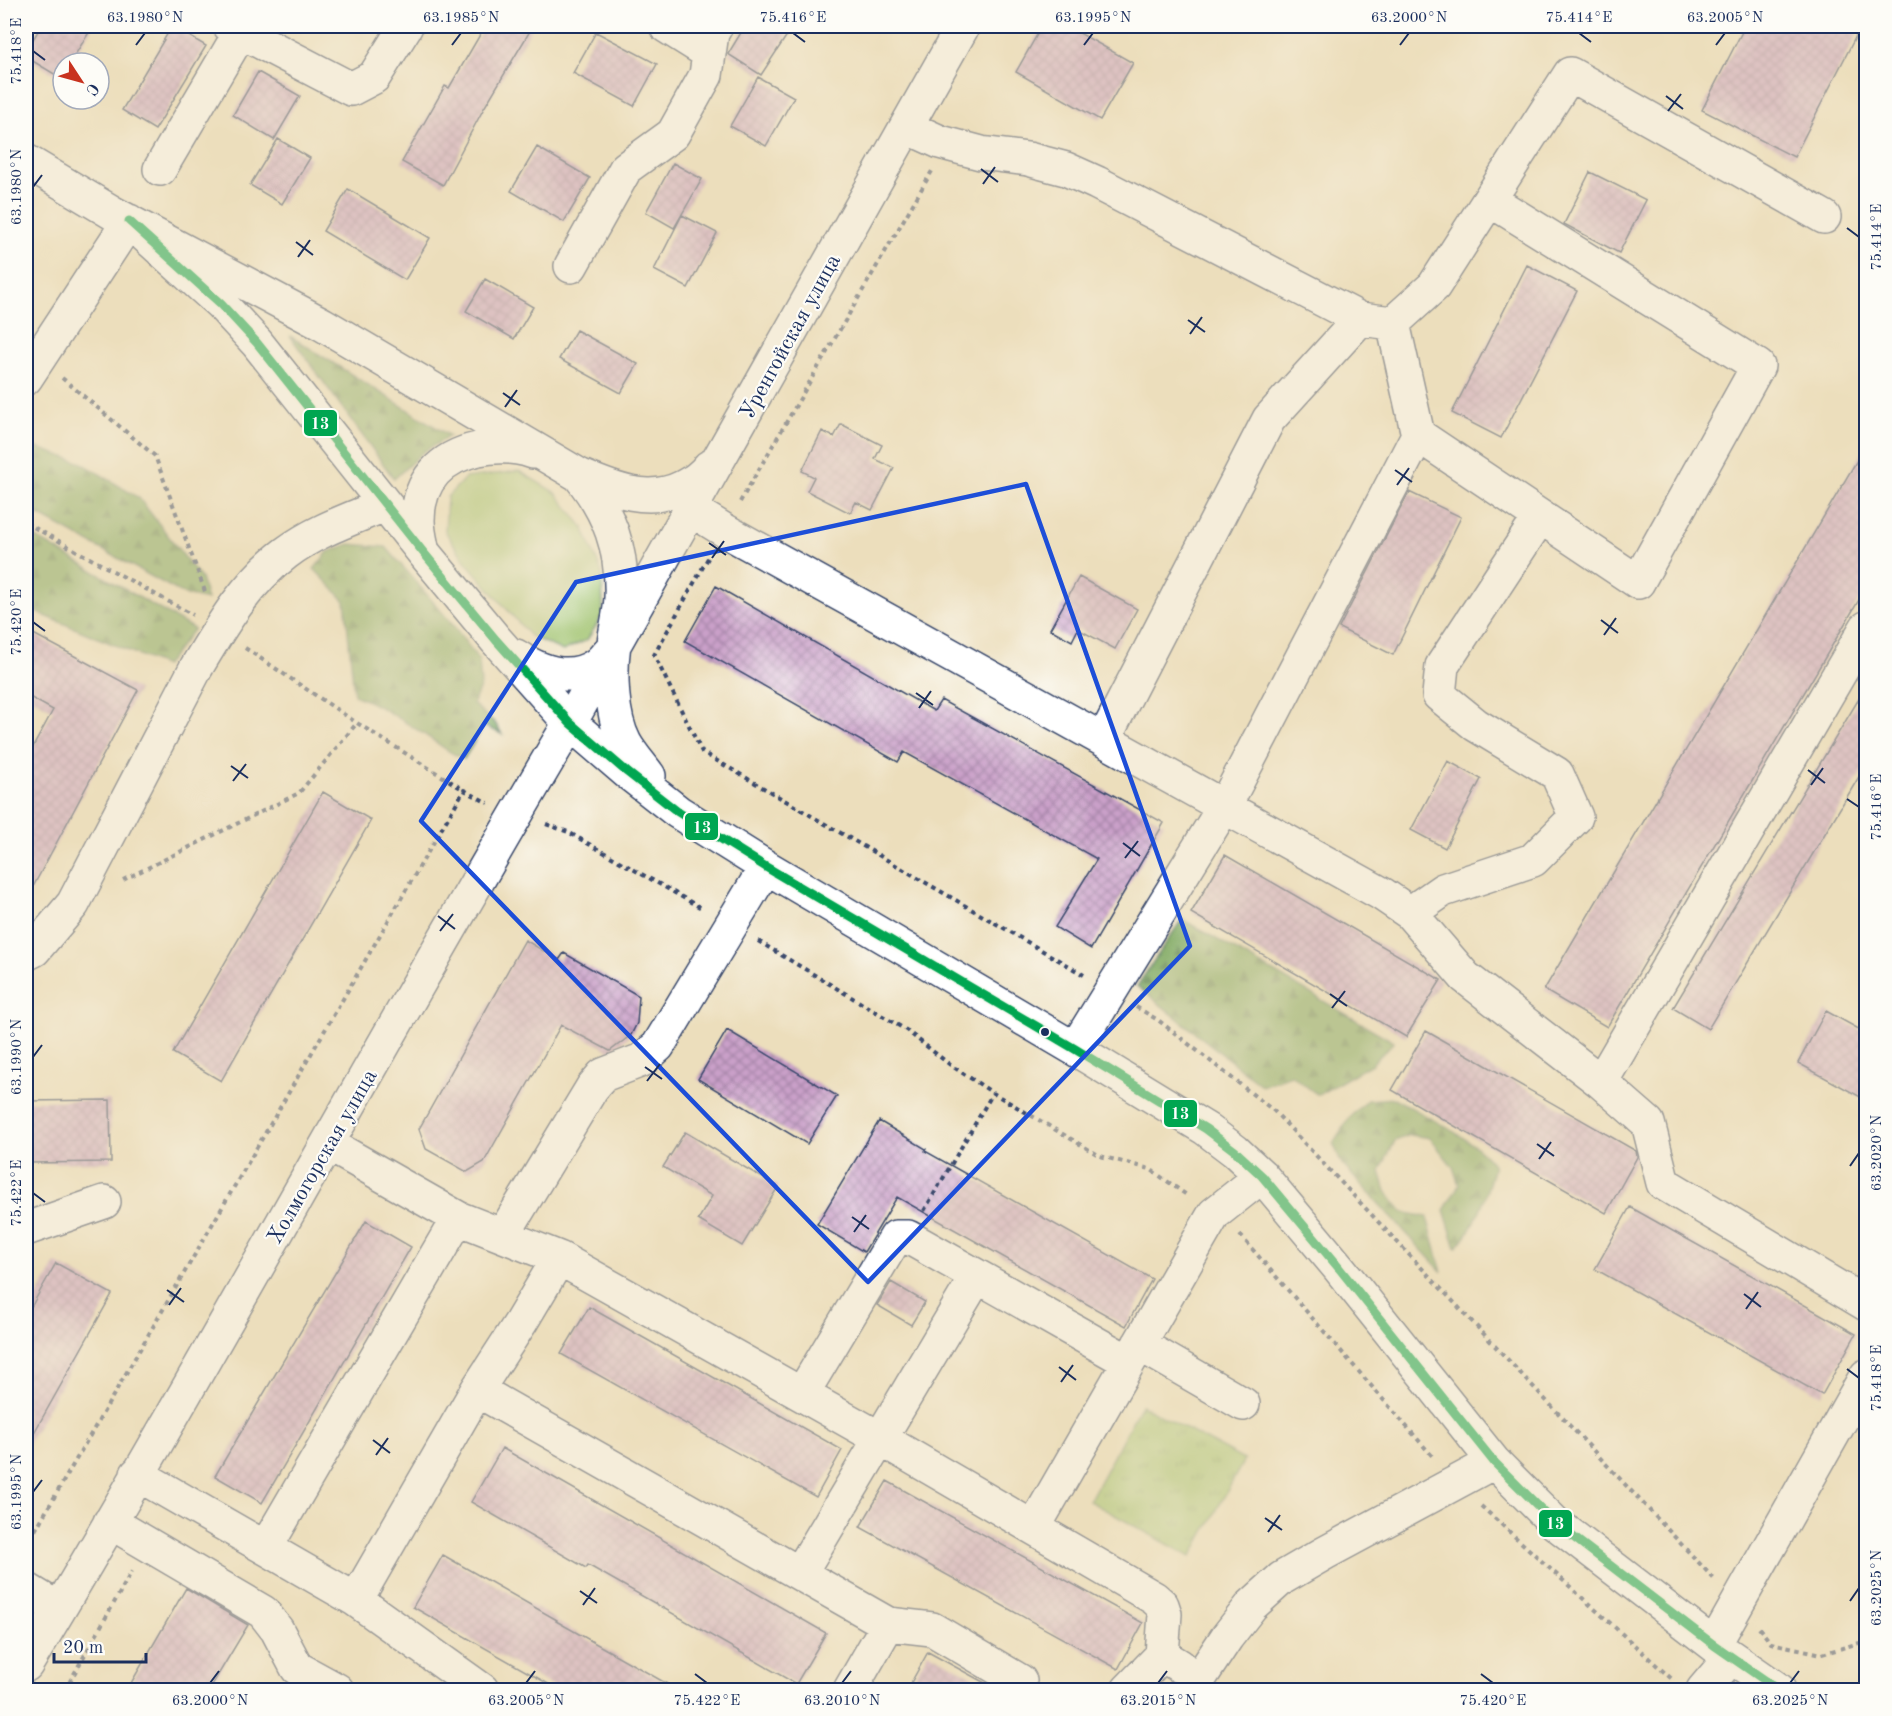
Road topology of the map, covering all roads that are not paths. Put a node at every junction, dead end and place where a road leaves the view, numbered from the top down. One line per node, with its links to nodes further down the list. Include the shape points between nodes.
1 (406, 26): 4 (street, via 374,76 351,89)
2 (666, 26): 5 (street)
3 (963, 26): 6 (street, Уренгойская улица)
4 (238, 27): 8 (street)
5 (713, 39): 12 (street, via 706,75 673,134 626,168)
6 (907, 127): 13 (street, via 940,142 981,153 1066,169); 17 (street, Уренгойская улица)
7 (26, 161): 11 (street)
8 (160, 169)
9 (1490, 200): 10 (street, via 1570,74); 14 (street, via 1434,286); 21 (street, via 1758,366 1638,582)
10 (1824, 217)
11 (129, 221): 15 (street); 18 (street, via 322,324); 19 (street, via 221,304 257,343)
12 (571, 266)
13 (1360, 319): 14 (street); 27 (street, via 1269,419)
14 (1393, 322): 16 (street)
15 (26, 378)
16 (1418, 435): 21 (street); 28 (street)
17 (727, 445): 18 (street, via 701,477 672,493 626,493); 20 (street, Уренгойская улица)
18 (569, 469): 22 (street, via 529,450 505,447 462,453 447,461 434,472 419,504); 25 (street, via 595,495 618,545 621,599)
19 (384, 505): 22 (street); 32 (street, via 323,530 286,553 248,588 196,668 73,904 34,950)
20 (690, 510): 25 (street, Уренгойская улица); 27 (street)
21 (1540, 517): 31 (street, via 1442,666 1439,695 1476,725 1557,774 1576,817 1533,860 1443,890)
22 (423, 552): 24 (street)
23 (1866, 628): 34 (street)
24 (496, 640): 25 (street, via 530,664 557,674 585,671 597,665); 26 (street)
25 (614, 646): 26 (street, Холмогорская улица); 29 (street, via 616,716 624,742)
26 (570, 723): 29 (street); 35 (street, Холмогорская улица)
27 (1104, 739): 28 (street)
28 (1224, 807): 31 (street); 33 (street)
29 (678, 812): 30 (street)
30 (766, 867): 33 (street); 40 (street, via 658,1046 642,1060 603,1075 592,1088)
31 (1410, 913): 34 (street, via 1465,977)
32 (26, 954)
33 (1075, 1049): 36 (street, via 1206,1129)
34 (1601, 1082): 43 (street, via 1648,1123 1663,1183)
35 (328, 1144): 38 (street); 51 (street, Холмогорская улица)
36 (1262, 1176): 44 (street, via 1214,1214); 50 (street)
37 (104, 1202): 39 (street)
38 (458, 1218): 40 (street); 54 (street)
39 (26, 1229)
40 (503, 1235): 41 (street)
41 (559, 1258): 46 (street); 47 (street)
42 (977, 1276): 44 (street); 47 (street, via 908,1237 896,1237); 49 (street)
43 (1866, 1304)
44 (1134, 1353): 48 (street); 53 (street)
45 (1866, 1376): 60 (street)
46 (477, 1390): 55 (street); 57 (street)
47 (802, 1394): 49 (street)
48 (1243, 1404)
49 (881, 1439): 53 (street); 55 (street)
50 (1494, 1462): 60 (street, via 1555,1524); 64 (street, via 1282,1578 1252,1605)
51 (137, 1474): 52 (street, Холмогорская улица); 54 (street)
52 (110, 1522): 58 (street, Холмогорская улица); 63 (street, via 263,1612 278,1630)
53 (1034, 1527): 61 (street, via 1162,1605)
54 (266, 1547): 57 (street)
55 (800, 1573): 59 (street)
56 (26, 1589): 58 (street)
57 (356, 1600): 68 (street)
58 (59, 1609): 62 (street, Холмогорская улица)
59 (888, 1624): 65 (street, via 932,1629); 69 (street)
60 (1723, 1651): 66 (street); 71 (street)
61 (1162, 1655): 64 (street); 70 (street)
62 (26, 1665)
63 (290, 1679): 67 (street)
64 (1196, 1684)
65 (1023, 1687)
66 (1690, 1687)
67 (337, 1690)
68 (482, 1690)
69 (850, 1690)
70 (1128, 1690)
71 (1779, 1690)

